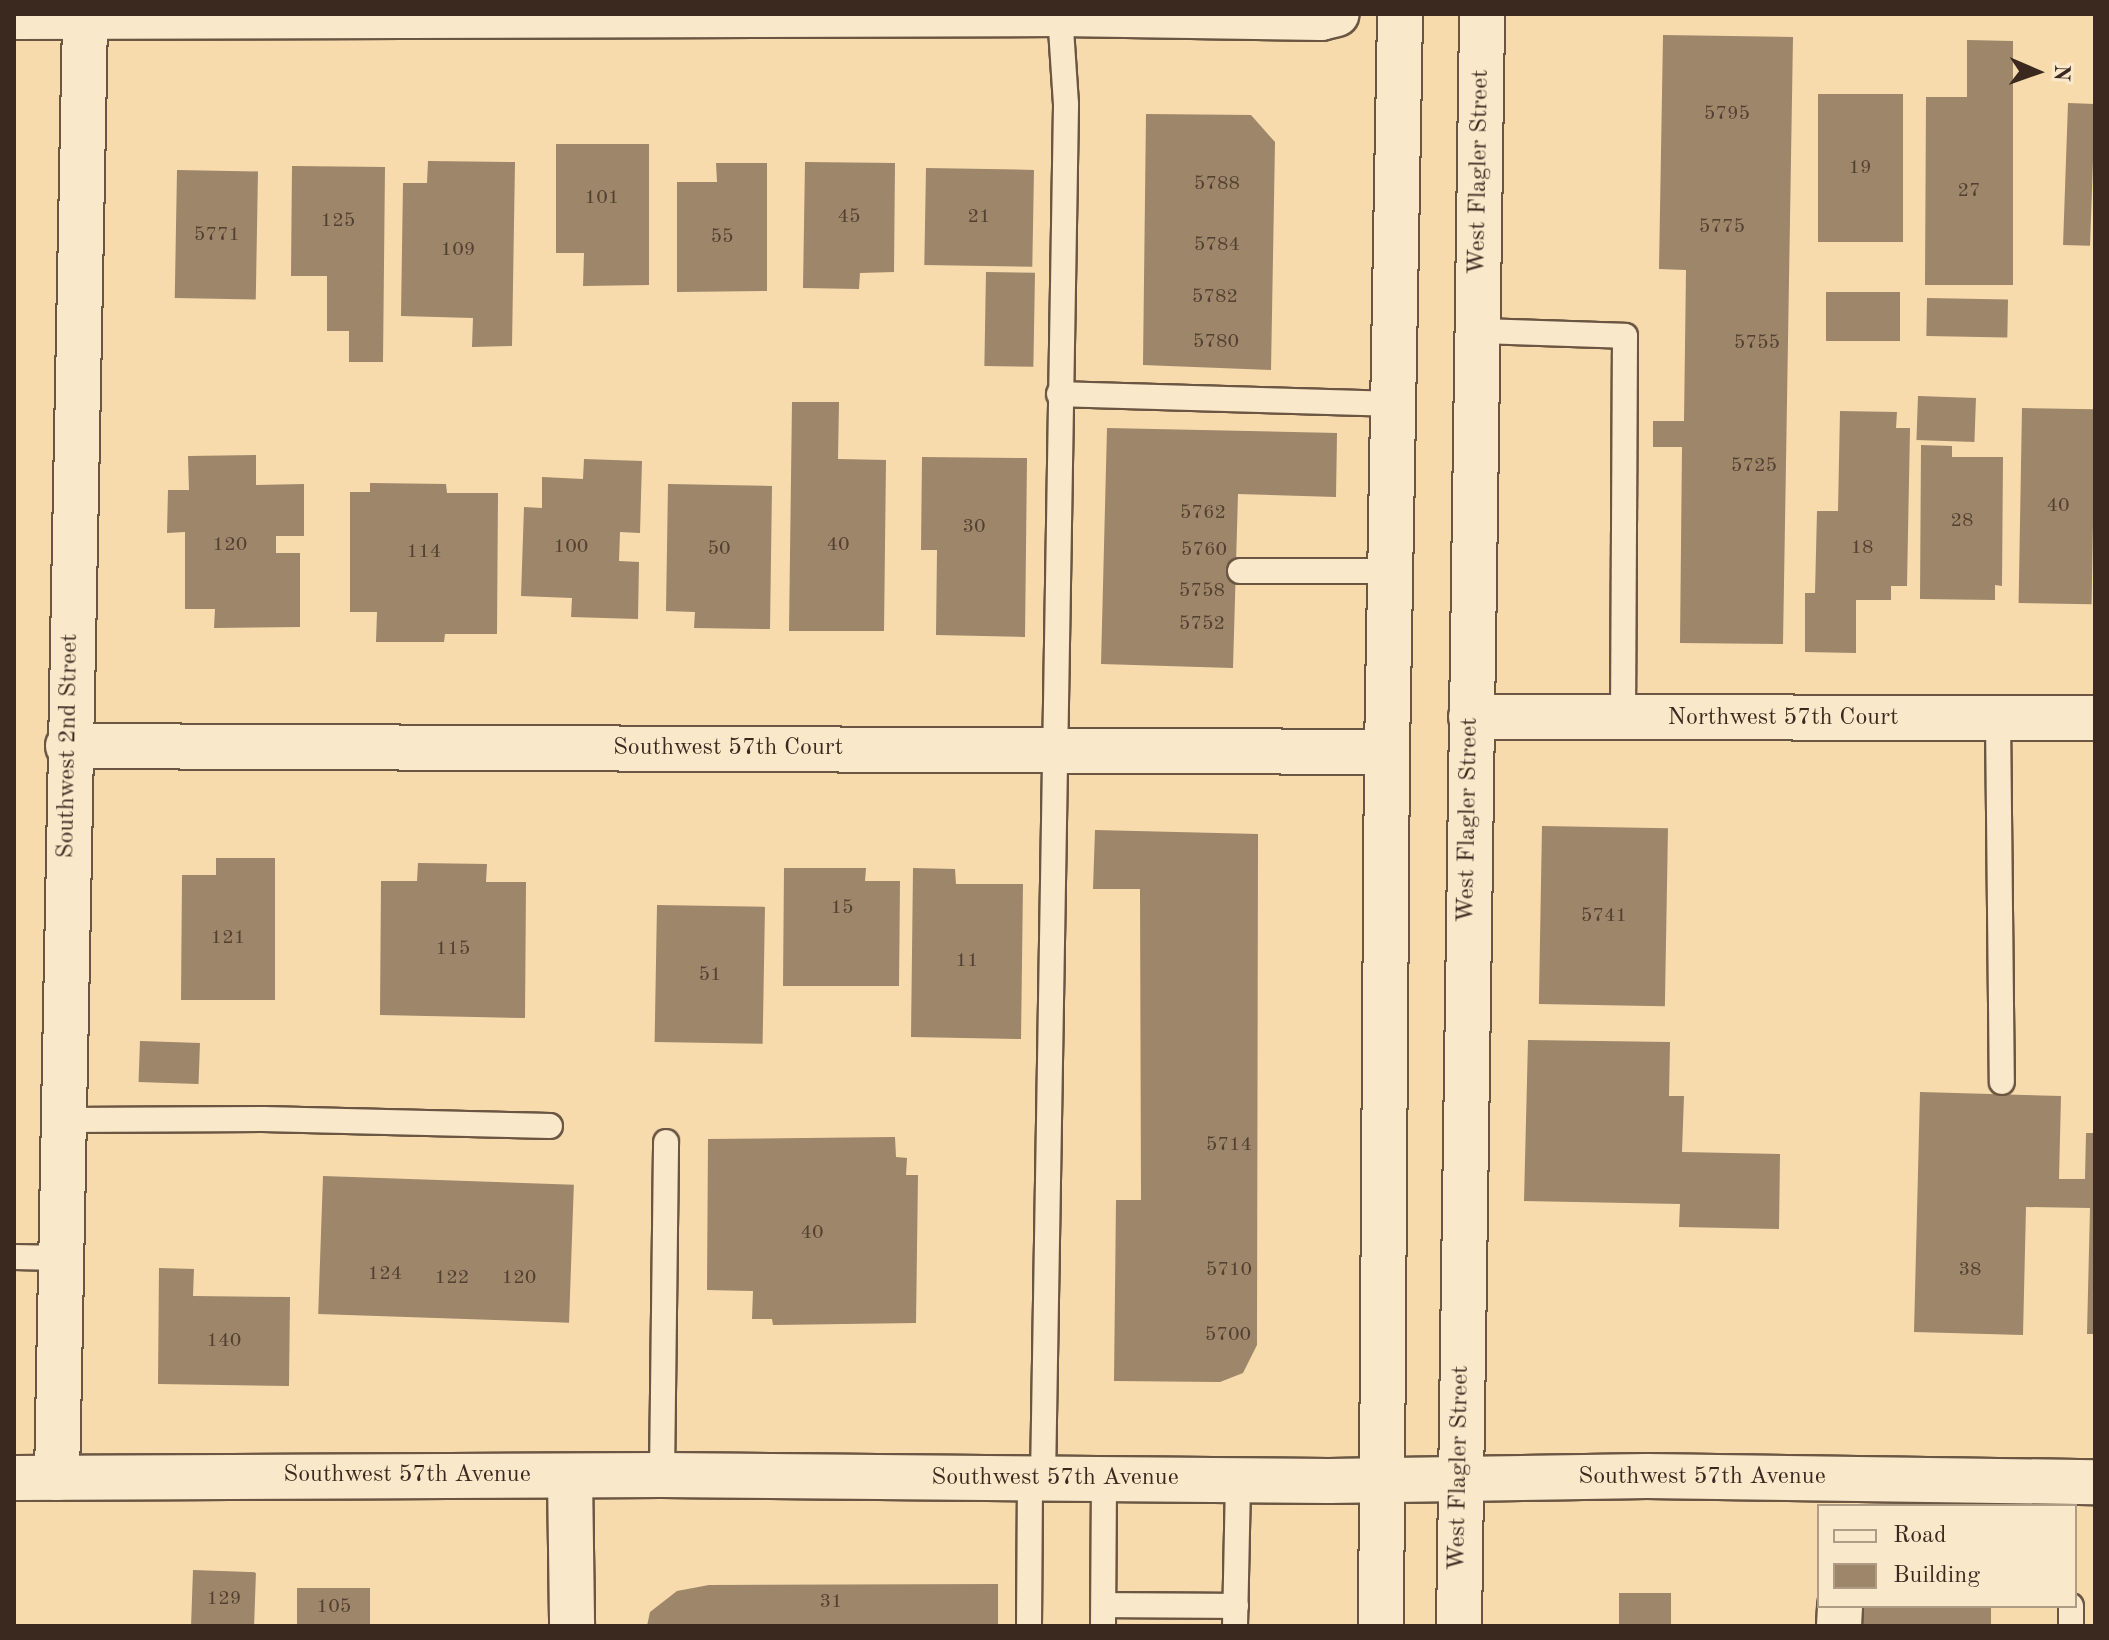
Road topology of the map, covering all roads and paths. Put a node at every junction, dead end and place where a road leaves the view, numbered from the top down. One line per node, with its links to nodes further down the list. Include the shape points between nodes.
1 (1060, 14): 2 (main road); 5 (main road); 8 (lane, via 1066,104)
2 (1337, 14)
3 (1400, 14): 9 (main road)
4 (1482, 14): 7 (main road, West Flagler Street)
5 (85, 16): 6 (main road); 16 (main road, Southwest 2nd Street)
6 (14, 17)
7 (1478, 331): 12 (main road, West Flagler Street); 15 (lane, via 1625,336)
8 (1059, 394): 9 (lane); 17 (lane)
9 (1393, 404): 11 (main road)
10 (1240, 571): 11 (lane)
11 (1391, 571): 18 (main road)
12 (1471, 717): 15 (main road, Northwest 57th Court); 32 (main road, West Flagler Street)
13 (1998, 718): 14 (main road, Northwest 57th Court); 15 (main road, Northwest 57th Court); 19 (lane)
14 (2095, 718)
15 (1623, 720)
16 (68, 746): 17 (main road, Southwest 57th Court); 20 (main road, Southwest 2nd Street)
17 (1056, 751): 18 (main road, Southwest 57th Court); 29 (lane)
18 (1387, 752): 31 (main road)
19 (2002, 1082)
20 (65, 1120): 21 (lane); 24 (main road, Southwest 2nd Street)
21 (550, 1126)
22 (666, 1142): 25 (lane)
23 (14, 1257): 24 (lane)
24 (62, 1258): 28 (main road, Southwest 2nd Street)
25 (662, 1475): 26 (main road, Southwest 57th Avenue); 29 (main road, Southwest 57th Avenue)
26 (570, 1476): 28 (main road, Southwest 57th Avenue); 38 (main road)
27 (14, 1478): 28 (main road, Southwest 57th Avenue)
28 (57, 1478)
29 (1036, 1479): 30 (main road, Southwest 57th Avenue); 39 (lane)
30 (1104, 1479): 33 (main road, Southwest 57th Avenue); 36 (lane)
31 (1381, 1479): 32 (main road, Southwest 57th Avenue); 33 (main road, Southwest 57th Avenue); 40 (main road)
32 (1460, 1479): 35 (main road, Southwest 57th Avenue); 41 (main road, West Flagler Street)
33 (1238, 1480): 37 (lane)
34 (2079, 1490): 35 (main road, Southwest 57th Avenue)
35 (1841, 1492)
36 (1104, 1615): 37 (lane)
37 (1235, 1616)
38 (572, 1626)
39 (1029, 1626)
40 (1381, 1626)
41 (1459, 1626)

